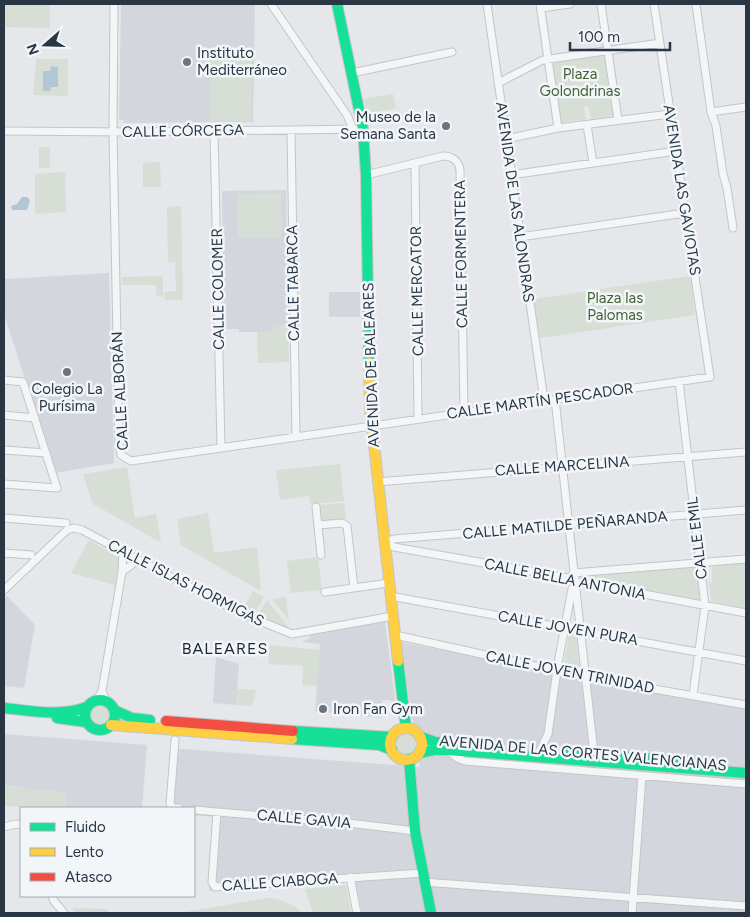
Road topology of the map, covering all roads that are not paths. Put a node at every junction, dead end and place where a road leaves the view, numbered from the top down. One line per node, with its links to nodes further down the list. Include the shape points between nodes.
1 (114, 4): 26 (street, CALLE ALBORÁN)
2 (271, 4): 22 (street)
3 (337, 4): 14 (main road, AVENIDA DE BALEARES)
4 (487, 4): 15 (street, AVENIDA DE LAS ALONDRAS)
5 (570, 4): 9 (street)
6 (601, 4): 11 (street)
7 (654, 4): 10 (street, AVENIDA LAS GAVIOTAS)
8 (696, 4): 17 (street)
9 (541, 6): 13 (street)
10 (660, 43): 11 (street); 18 (street, AVENIDA LAS GAVIOTAS)
11 (608, 50): 13 (street); 19 (street)
12 (452, 52): 14 (street)
13 (548, 59): 15 (street); 21 (street)
14 (352, 73): 22 (main road, AVENIDA DE BALEARES)
15 (498, 83): 27 (street, AVENIDA DE LAS ALONDRAS)
16 (746, 106): 17 (street)
17 (711, 112): 34 (street)
18 (670, 114): 19 (street); 28 (street, AVENIDA LAS GAVIOTAS)
19 (618, 120): 20 (street)
20 (587, 124): 21 (street); 29 (street)
21 (558, 128): 27 (street)
22 (358, 129): 23 (street, CALLE CÓRCEGA); 31 (main road, AVENIDA DE BALEARES)
23 (291, 130): 25 (street, CALLE CÓRCEGA); 46 (street, CALLE TABARCA)
24 (4, 131): 26 (street, CALLE CÓRCEGA)
25 (214, 131): 26 (street, CALLE CÓRCEGA); 47 (street, CALLE COLOMER)
26 (113, 132): 47 (street, CALLE ALBORÁN, via 120,451 131,461)
27 (506, 139): 32 (street, AVENIDA DE LAS ALONDRAS)
28 (676, 151): 29 (street); 33 (street, AVENIDA LAS GAVIOTAS)
29 (593, 162): 32 (street)
30 (415, 164): 31 (street, CALLE FORMENTERA); 41 (street, CALLE FORMENTERA, via 447,156 459,166); 44 (street, CALLE MERCATOR)
31 (366, 175): 45 (main road, AVENIDA DE BALEARES)
32 (511, 175): 35 (street, AVENIDA DE LAS ALONDRAS)
33 (685, 213): 35 (street); 36 (street, AVENIDA LAS GAVIOTAS)
34 (733, 228)
35 (520, 236): 40 (street, AVENIDA DE LAS ALONDRAS)
36 (710, 377): 38 (street, CALLE MARTÍN PESCADOR)
37 (4, 380): 43 (street, via 23,382)
38 (679, 381): 39 (street, CALLE MARTÍN PESCADOR); 51 (street, CALLE EMIL)
39 (555, 399): 40 (street, CALLE MARTÍN PESCADOR); 52 (street)
40 (544, 400): 41 (street, CALLE MARTÍN PESCADOR)
41 (464, 412): 44 (street, CALLE MARTÍN PESCADOR)
42 (4, 415): 43 (street)
43 (35, 418): 50 (street)
44 (418, 418): 45 (street, CALLE MARTÍN PESCADOR)
45 (371, 425): 46 (street, CALLE ALBORÁN); 53 (main road, AVENIDA DE BALEARES)
46 (296, 436): 47 (street, CALLE ALBORÁN)
47 (221, 448)
48 (4, 450): 50 (street)
49 (746, 452): 51 (street, CALLE MARCELINA)
50 (46, 453): 54 (street, via 57,488)
51 (688, 457): 52 (street, CALLE MARCELINA); 57 (street, CALLE EMIL)
52 (562, 466): 53 (street, CALLE MARCELINA); 61 (street)
53 (377, 482): 62 (main road, AVENIDA DE BALEARES)
54 (4, 484)
55 (316, 507): 60 (street)
56 (746, 510): 57 (street, CALLE MATILDE PEÑARANDA)
57 (694, 514): 61 (street, CALLE MATILDE PEÑARANDA); 69 (street, CALLE EMIL)
58 (4, 518): 59 (street)
59 (66, 523)
60 (318, 525): 66 (street); 74 (street, via 346,525)
61 (568, 525): 62 (street, CALLE MATILDE PEÑARANDA); 71 (street)
62 (384, 542): 72 (street, CALLE BELLA ANTONIA, via 394,547); 73 (main road, AVENIDA DE BALEARES)
63 (123, 551): 68 (street, CALLE ISLAS HORMIGAS); 70 (street); 75 (street, CALLE ISLAS HORMIGAS, via 82,530 70,528)
64 (4, 552): 65 (street)
65 (32, 555)
66 (321, 555)
67 (746, 559): 69 (street)
68 (138, 560): 70 (street); 80 (street, CALLE ISLAS HORMIGAS, via 238,612 292,634)
69 (700, 563): 71 (street); 78 (street, CALLE EMIL)
70 (122, 572): 88 (street)
71 (573, 573): 72 (street)
72 (574, 581): 78 (street, CALLE BELLA ANTONIA); 81 (street); 82 (street)
73 (389, 583): 74 (street); 77 (main road, AVENIDA DE BALEARES)
74 (354, 588): 76 (street)
75 (4, 590)
76 (325, 592)
77 (390, 596): 80 (main road, AVENIDA DE BALEARES); 81 (street, CALLE JOVEN PURA)
78 (705, 606): 79 (street, CALLE BELLA ANTONIA); 84 (street, CALLE EMIL)
79 (746, 614)
80 (393, 616): 83 (main road, AVENIDA DE BALEARES)
81 (564, 627): 82 (street, CALLE JOVEN PURA); 86 (street)
82 (580, 630): 84 (street, CALLE JOVEN PURA); 87 (street)
83 (395, 635): 86 (street, CALLE JOVEN TRINIDAD); 99 (main road, AVENIDA DE BALEARES)
84 (699, 652): 85 (street, CALLE JOVEN PURA); 89 (street, CALLE EMIL)
85 (746, 661)
86 (557, 670): 87 (street, CALLE JOVEN TRINIDAD); 105 (street, via 548,734)
87 (585, 676): 89 (street, CALLE JOVEN TRINIDAD); 107 (street)
88 (102, 691): 90 (street); 91 (street)
89 (693, 695): 92 (street, CALLE JOVEN TRINIDAD)
90 (96, 700): 91 (main road); 94 (main road)
91 (107, 702): 95 (main road)
92 (746, 706)
93 (4, 708): 94 (main road, via 66,713)
94 (87, 708): 97 (main road)
95 (114, 710): 98 (main road); 100 (main road, via 139,719)
96 (4, 714): 97 (main road)
97 (86, 722): 98 (main road, via 98,730)
98 (111, 725): 103 (main road, via 379,745)
99 (406, 728): 100 (main road); 101 (main road)
100 (392, 736): 103 (main road)
101 (421, 737): 105 (main road, AVENIDA DE LAS CORTES VALENCIANAS, via 444,743); 106 (main road)
102 (175, 740): 113 (street)
103 (392, 750): 108 (main road, via 397,756)
104 (447, 750): 106 (main road, AVENIDA DE LAS CORTES VALENCIANAS); 110 (main road, AVENIDA DE LAS CORTES VALENCIANAS); 111 (street, AVENIDA DE LAS CORTES VALENCIANAS, via 466,761)
105 (540, 750): 107 (main road, AVENIDA DE LAS CORTES VALENCIANAS)
106 (420, 752): 108 (main road)
107 (594, 754): 109 (main road, AVENIDA DE LAS CORTES VALENCIANAS)
108 (409, 759): 118 (main road)
109 (746, 766)
110 (746, 773)
111 (642, 776): 112 (street, AVENIDA DE LAS CORTES VALENCIANAS); 122 (street)
112 (746, 784)
113 (172, 807)
114 (195, 810): 115 (street, CALLE GAVIA)
115 (217, 812): 118 (street, CALLE GAVIA); 119 (street, CALLE CIABOGA, via 214,886)
116 (20, 825): 117 (street)
117 (4, 827)
118 (415, 831): 120 (main road)
119 (350, 877): 120 (street, CALLE CIABOGA); 125 (street)
120 (424, 877): 122 (street, CALLE CIABOGA); 126 (main road)
121 (52, 897): 124 (street)
122 (633, 898): 123 (street, CALLE CIABOGA); 127 (street)
123 (746, 906)
124 (64, 913)
125 (357, 913)
126 (431, 913)
127 (632, 913)

